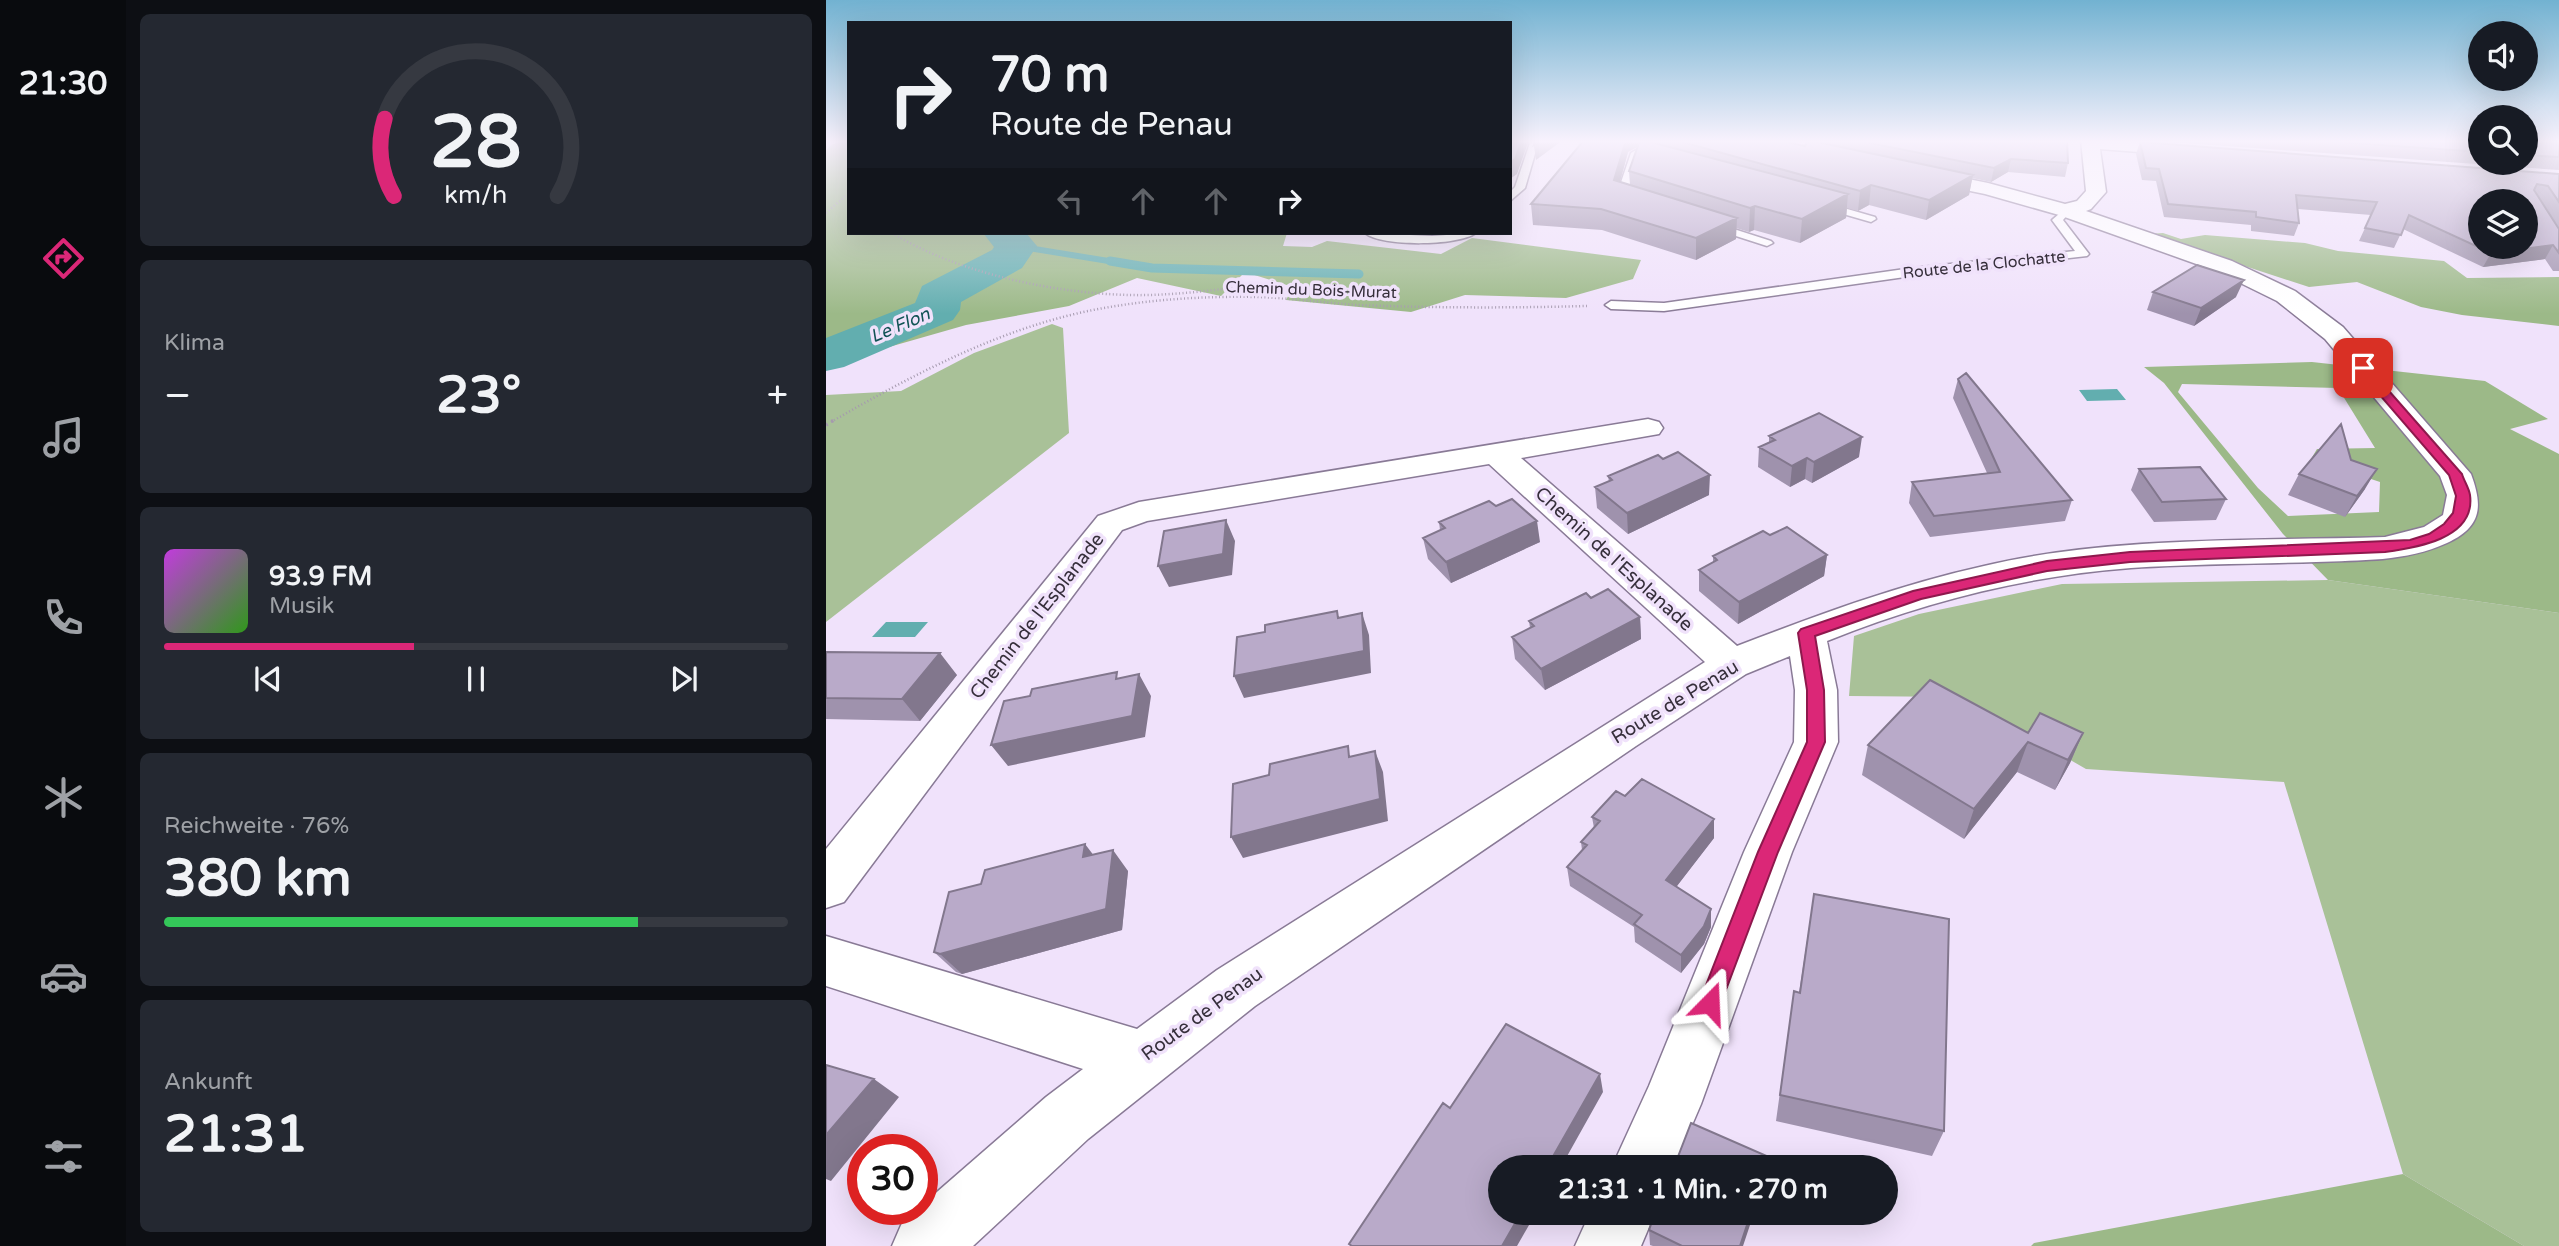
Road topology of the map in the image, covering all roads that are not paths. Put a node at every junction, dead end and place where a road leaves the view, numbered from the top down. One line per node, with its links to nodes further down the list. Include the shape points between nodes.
1 (1625, 198): 5 (lane)
2 (2021, 198): 6 (street)
3 (2092, 198): 6 (street)
4 (1805, 201): 7 (lane)
5 (1648, 205)
6 (2066, 211): 12 (lane, Route de la Clochatte, via 2057,220 2082,254 1912,272 1677,306); 15 (street, Route de Penau, via 2224,266 2304,308 2334,333 2455,474 2463,496 2460,514 2434,537 2385,548 2130,557 2047,566 1918,594)
7 (1871, 219)
8 (1701, 222): 11 (lane)
9 (1382, 235): 10 (lane, via 1422,242)
10 (1463, 235)
11 (1767, 243)
12 (1611, 306)
13 (1648, 428): 14 (street, Chemin de l'Esplanade)
14 (1496, 453): 16 (street, Chemin de l'Esplanade); 17 (street, Chemin de l'Esplanade, via 1139,512 1110,523)
15 (1806, 633): 16 (street, Route de Penau); 20 (street, via 1816,690 1816,742)
16 (1732, 664): 19 (street, Route de Penau, via 1312,935)
17 (826, 886)
18 (826, 961): 19 (street)
19 (1141, 1059): 22 (street, Route de Penau, via 1067,1118)
20 (1648, 1155)
21 (1618, 1225): 23 (street)
22 (925, 1246)
23 (1608, 1246)

